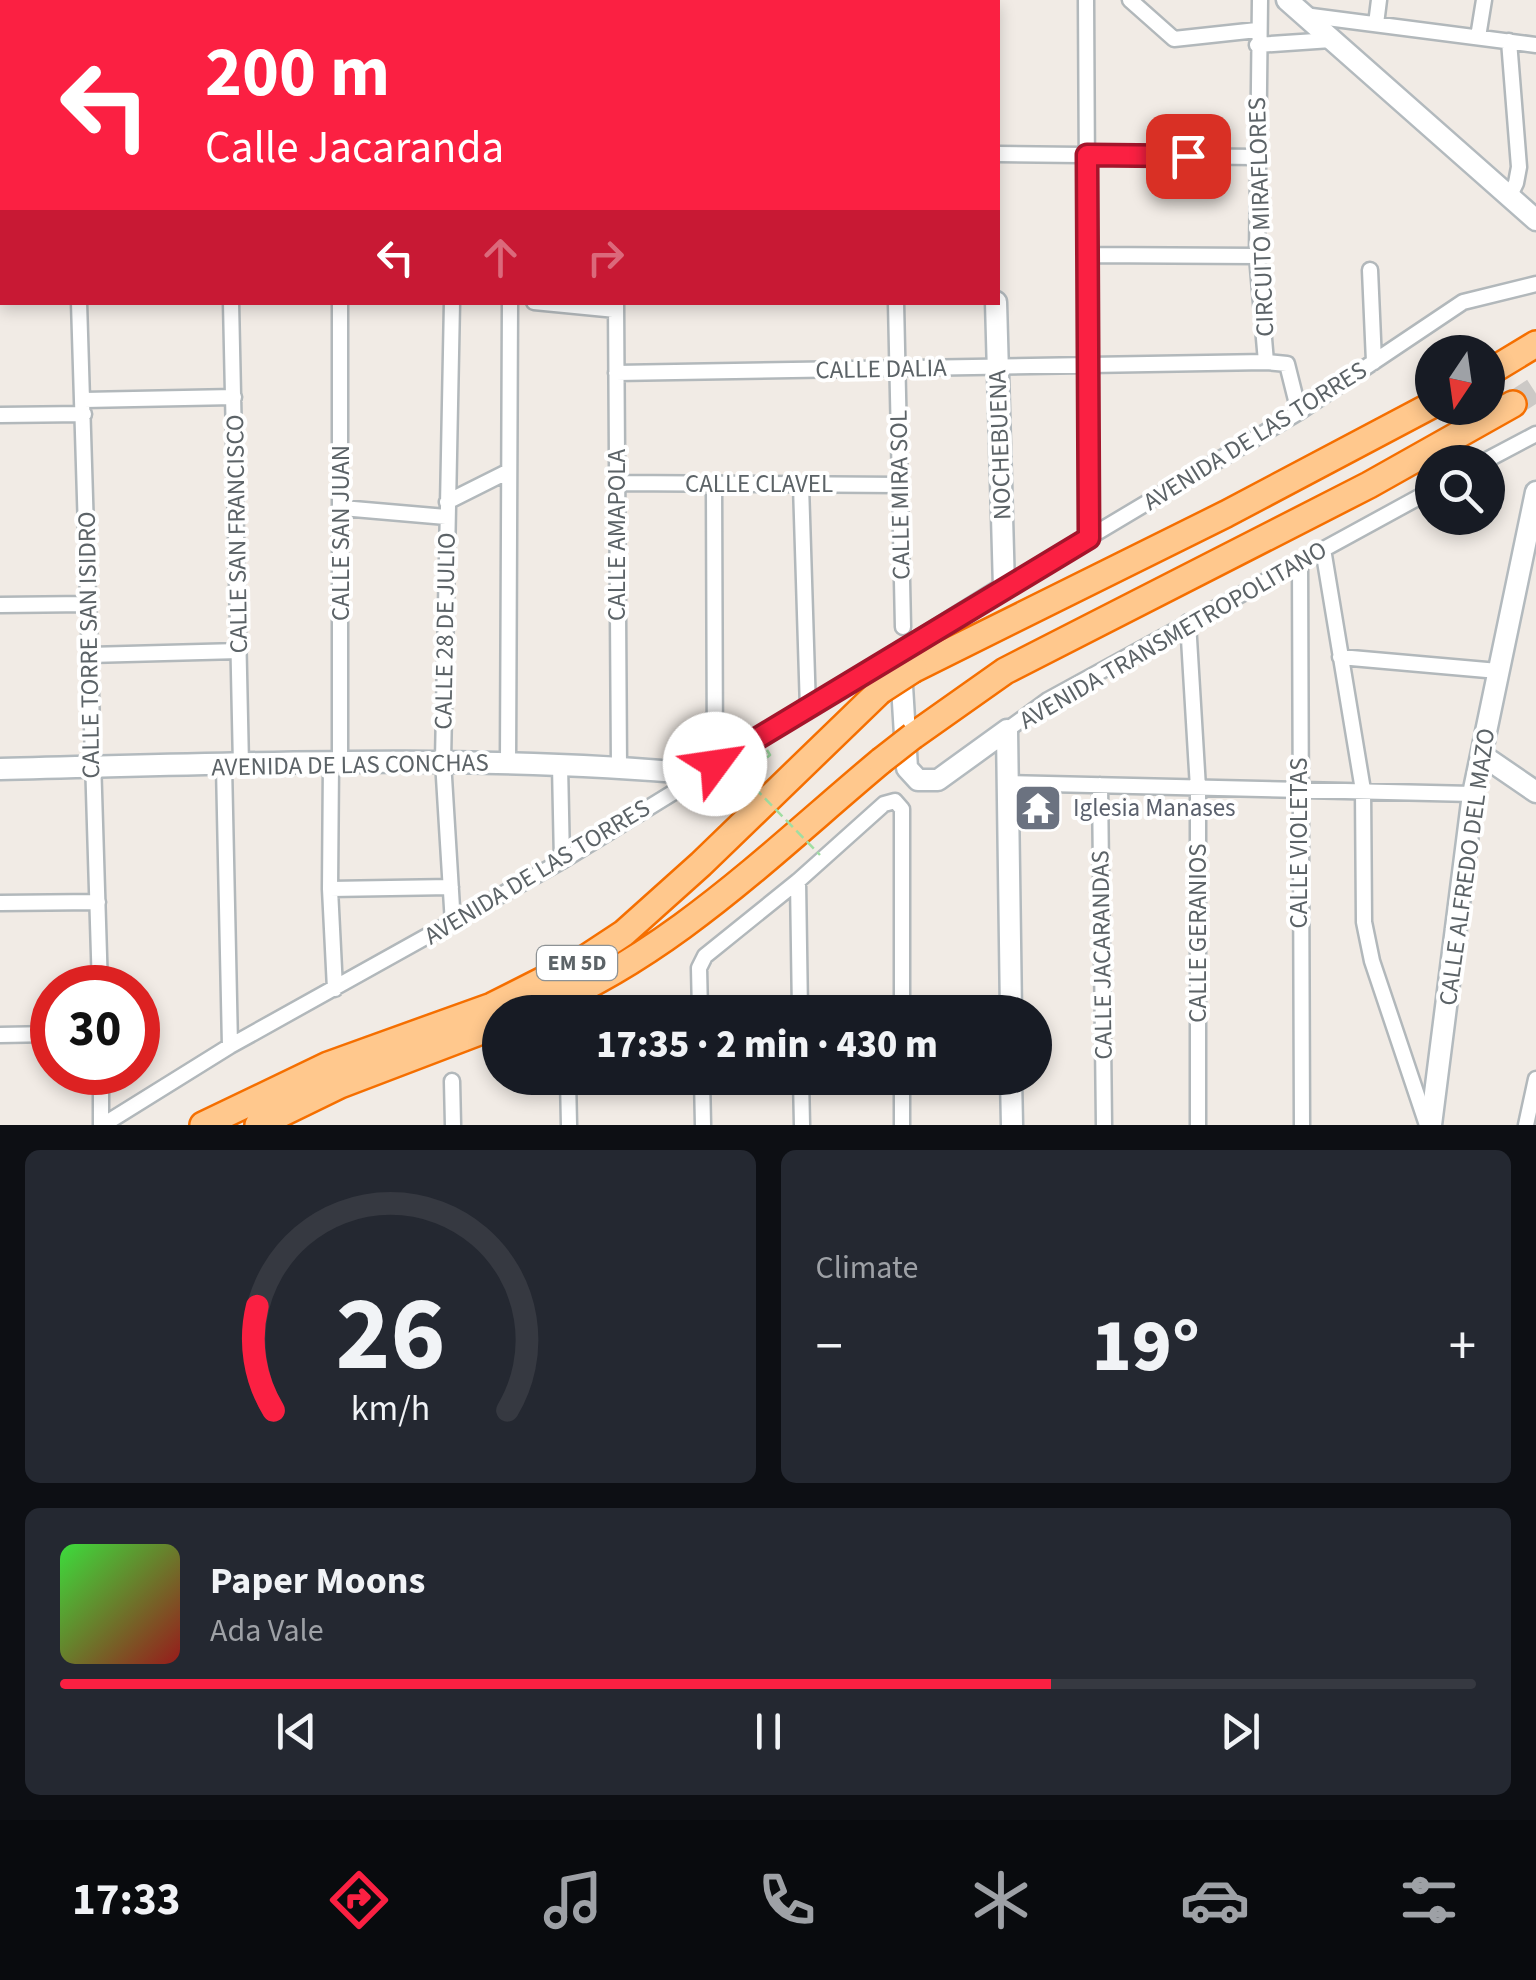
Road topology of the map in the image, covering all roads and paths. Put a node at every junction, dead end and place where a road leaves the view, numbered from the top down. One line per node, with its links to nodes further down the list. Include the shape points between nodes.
1 (1086, 0): 14 (street)
2 (1130, 0): 9 (street, via 1174,39)
3 (1260, 0): 9 (street, CIRCUITO MIRAFLORES)
4 (1379, 0): 7 (street)
5 (1484, 0): 8 (street)
6 (1295, 8): 7 (street); 10 (street)
7 (1376, 24): 8 (street)
8 (1478, 36): 11 (street)
9 (1257, 37): 10 (street); 15 (street, CIRCUITO MIRAFLORES)
10 (1330, 40): 16 (street)
11 (1508, 41): 12 (street); 16 (street, via 1518,166)
12 (1536, 45)
13 (1000, 154): 14 (street)
14 (1087, 155): 15 (street); 18 (street)
15 (1256, 156): 19 (street, CIRCUITO MIRAFLORES)
16 (1508, 197): 17 (street)
17 (1536, 220)
18 (1087, 256): 19 (street); 34 (street)
19 (1258, 256): 31 (street, CIRCUITO MIRAFLORES)
20 (1370, 270): 32 (street)
21 (1536, 284): 32 (street, AVENIDA DE LAS TORRES, via 1463,302)
22 (79, 305): 40 (street, CALLE TORRE SAN ISIDRO)
23 (231, 305): 38 (street, CALLE SAN FRANCISCO)
24 (340, 305): 53 (street, CALLE SAN JUAN)
25 (452, 305): 54 (street, CALLE 28 DE JULIO)
26 (510, 305): 46 (street)
27 (896, 305): 36 (street, CALLE MIRA SOL)
28 (996, 305): 35 (street, NOCHEBUENA)
29 (616, 306): 37 (street, CALLE AMAPOLA)
30 (1536, 344): 33 (highway)
31 (1266, 362): 34 (street, CALLE DALIA); 41 (street, CIRCUITO MIRAFLORES, via 1288,364)
32 (1374, 362): 41 (street, AVENIDA DE LAS TORRES)
33 (1505, 363)
34 (1086, 366): 35 (street, CALLE DALIA); 55 (street)
35 (997, 368): 36 (street, CALLE DALIA); 58 (street, NOCHEBUENA)
36 (897, 369): 37 (street, CALLE DALIA); 50 (street, CALLE MIRA SOL)
37 (616, 372): 47 (street, CALLE AMAPOLA)
38 (234, 397): 40 (street); 63 (street, CALLE SAN FRANCISCO)
39 (1513, 404): 98 (highway, EM 5D, bridge, via 1005,670 881,761 663,942)
40 (84, 407): 42 (street); 59 (street, CALLE TORRE SAN ISIDRO)
41 (1298, 412): 55 (street, AVENIDA DE LAS TORRES)
42 (0, 415)
43 (1415, 415): 66 (highway, EM 5D, via 1226,514)
44 (1536, 434): 45 (street)
45 (1505, 450)
46 (509, 471): 54 (street); 73 (street)
47 (617, 483): 48 (street, CALLE CLAVEL); 77 (street, CALLE AMAPOLA)
48 (714, 484): 49 (street, CALLE CLAVEL); 79 (street)
49 (802, 485): 50 (street, CALLE CLAVEL); 68 (street)
50 (900, 486): 62 (street, CALLE MIRA SOL)
51 (1536, 492): 67 (street, CALLE ALFREDO DEL MAZO)
52 (1415, 499): 56 (street, AVENIDA TRANSMETROPOLITANO)
53 (342, 508): 54 (street, CALLE 28 DE JULIO); 72 (street, CALLE SAN JUAN)
54 (446, 509): 71 (street, CALLE 28 DE JULIO)
55 (1089, 538): 58 (street, AVENIDA DE LAS TORRES)
56 (1323, 549): 57 (street, AVENIDA TRANSMETROPOLITANO); 65 (street)
57 (1300, 560): 61 (street, AVENIDA TRANSMETROPOLITANO); 84 (street, CALLE VIOLETAS)
58 (1004, 588): 66 (street, AVENIDA DE LAS TORRES)
59 (88, 604): 60 (street); 64 (street, CALLE TORRE SAN ISIDRO)
60 (0, 605)
61 (1188, 622): 69 (street, AVENIDA TRANSMETROPOLITANO); 83 (street, CALLE GERANIOS)
62 (903, 627)
63 (238, 651): 64 (street); 75 (street, CALLE SAN FRANCISCO)
64 (89, 655): 76 (street, CALLE TORRE SAN ISIDRO)
65 (1340, 657): 67 (street); 85 (street)
66 (907, 661): 68 (street, AVENIDA DE LAS TORRES); 69 (street, AVENIDA TRANSMETROPOLITANO, via 907,768 918,780 938,780); 116 (highway, EM 5D, bridge, via 624,933 492,1006 328,1065)
67 (1498, 671): 70 (street, CALLE ALFREDO DEL MAZO)
68 (808, 709): 79 (street, AVENIDA DE LAS TORRES)
69 (1007, 730): 81 (street)
70 (1482, 754): 86 (street); 87 (street, CALLE ALFREDO DEL MAZO)
71 (443, 761): 72 (street, AVENIDA DE LAS CONCHAS); 73 (street, AVENIDA DE LAS CONCHAS); 91 (street, CALLE 28 DE JULIO)
72 (336, 762): 75 (street, AVENIDA DE LAS CONCHAS); 92 (street, CALLE SAN JUAN)
73 (508, 763): 74 (street, AVENIDA DE LAS CONCHAS)
74 (560, 765): 77 (street, AVENIDA DE LAS CONCHAS); 89 (street)
75 (232, 766): 76 (street, AVENIDA DE LAS CONCHAS); 106 (street, CALLE SAN FRANCISCO)
76 (92, 767): 78 (street, AVENIDA DE LAS CONCHAS); 93 (street, CALLE TORRE SAN ISIDRO)
77 (619, 767): 79 (street, AVENIDA DE LAS CONCHAS)
78 (0, 769)
79 (707, 769): 89 (street, AVENIDA DE LAS TORRES)
80 (744, 777): 88 (path, bridge)
81 (1008, 783): 82 (street); 102 (street)
82 (1100, 786): 83 (street); 124 (street, CALLE JACARANDAS)
83 (1198, 788): 84 (street); 125 (street, CALLE GERANIOS)
84 (1298, 790): 85 (street); 126 (street, CALLE VIOLETAS)
85 (1363, 790): 87 (street); 127 (street, via 1364,922)
86 (1536, 792)
87 (1473, 794): 127 (street, CALLE ALFREDO DEL MAZO)
88 (820, 855)
89 (562, 861): 95 (street, AVENIDA DE LAS TORRES)
90 (798, 881): 99 (street, via 701,962); 100 (street); 101 (street, via 884,804 902,809)
91 (451, 887): 92 (street); 95 (street, CALLE 28 DE JULIO)
92 (330, 889): 97 (street, CALLE SAN JUAN)
93 (98, 902): 94 (street); 96 (street, CALLE TORRE SAN ISIDRO)
94 (0, 903)
95 (453, 924): 97 (street, AVENIDA DE LAS TORRES)
96 (99, 965)
97 (335, 989): 106 (street, AVENIDA DE LAS TORRES)
98 (568, 995)
99 (700, 995)
100 (800, 995)
101 (902, 995)
102 (1010, 995)
103 (482, 1031): 117 (highway)
104 (30, 1034): 105 (street)
105 (0, 1035)
106 (230, 1046): 115 (street, AVENIDA DE LAS TORRES)
107 (1536, 1078): 128 (street)
108 (452, 1081): 118 (street)
109 (101, 1095): 115 (street)
110 (568, 1095): 119 (street)
111 (702, 1095): 120 (street)
112 (802, 1095): 121 (street)
113 (902, 1095): 122 (street)
114 (1011, 1095): 123 (street)
115 (102, 1125)
116 (204, 1125)
117 (258, 1125)
118 (453, 1125)
119 (569, 1125)
120 (703, 1125)
121 (802, 1125)
122 (902, 1125)
123 (1012, 1125)
124 (1104, 1125)
125 (1198, 1125)
126 (1302, 1125)
127 (1430, 1125)
128 (1526, 1125)

